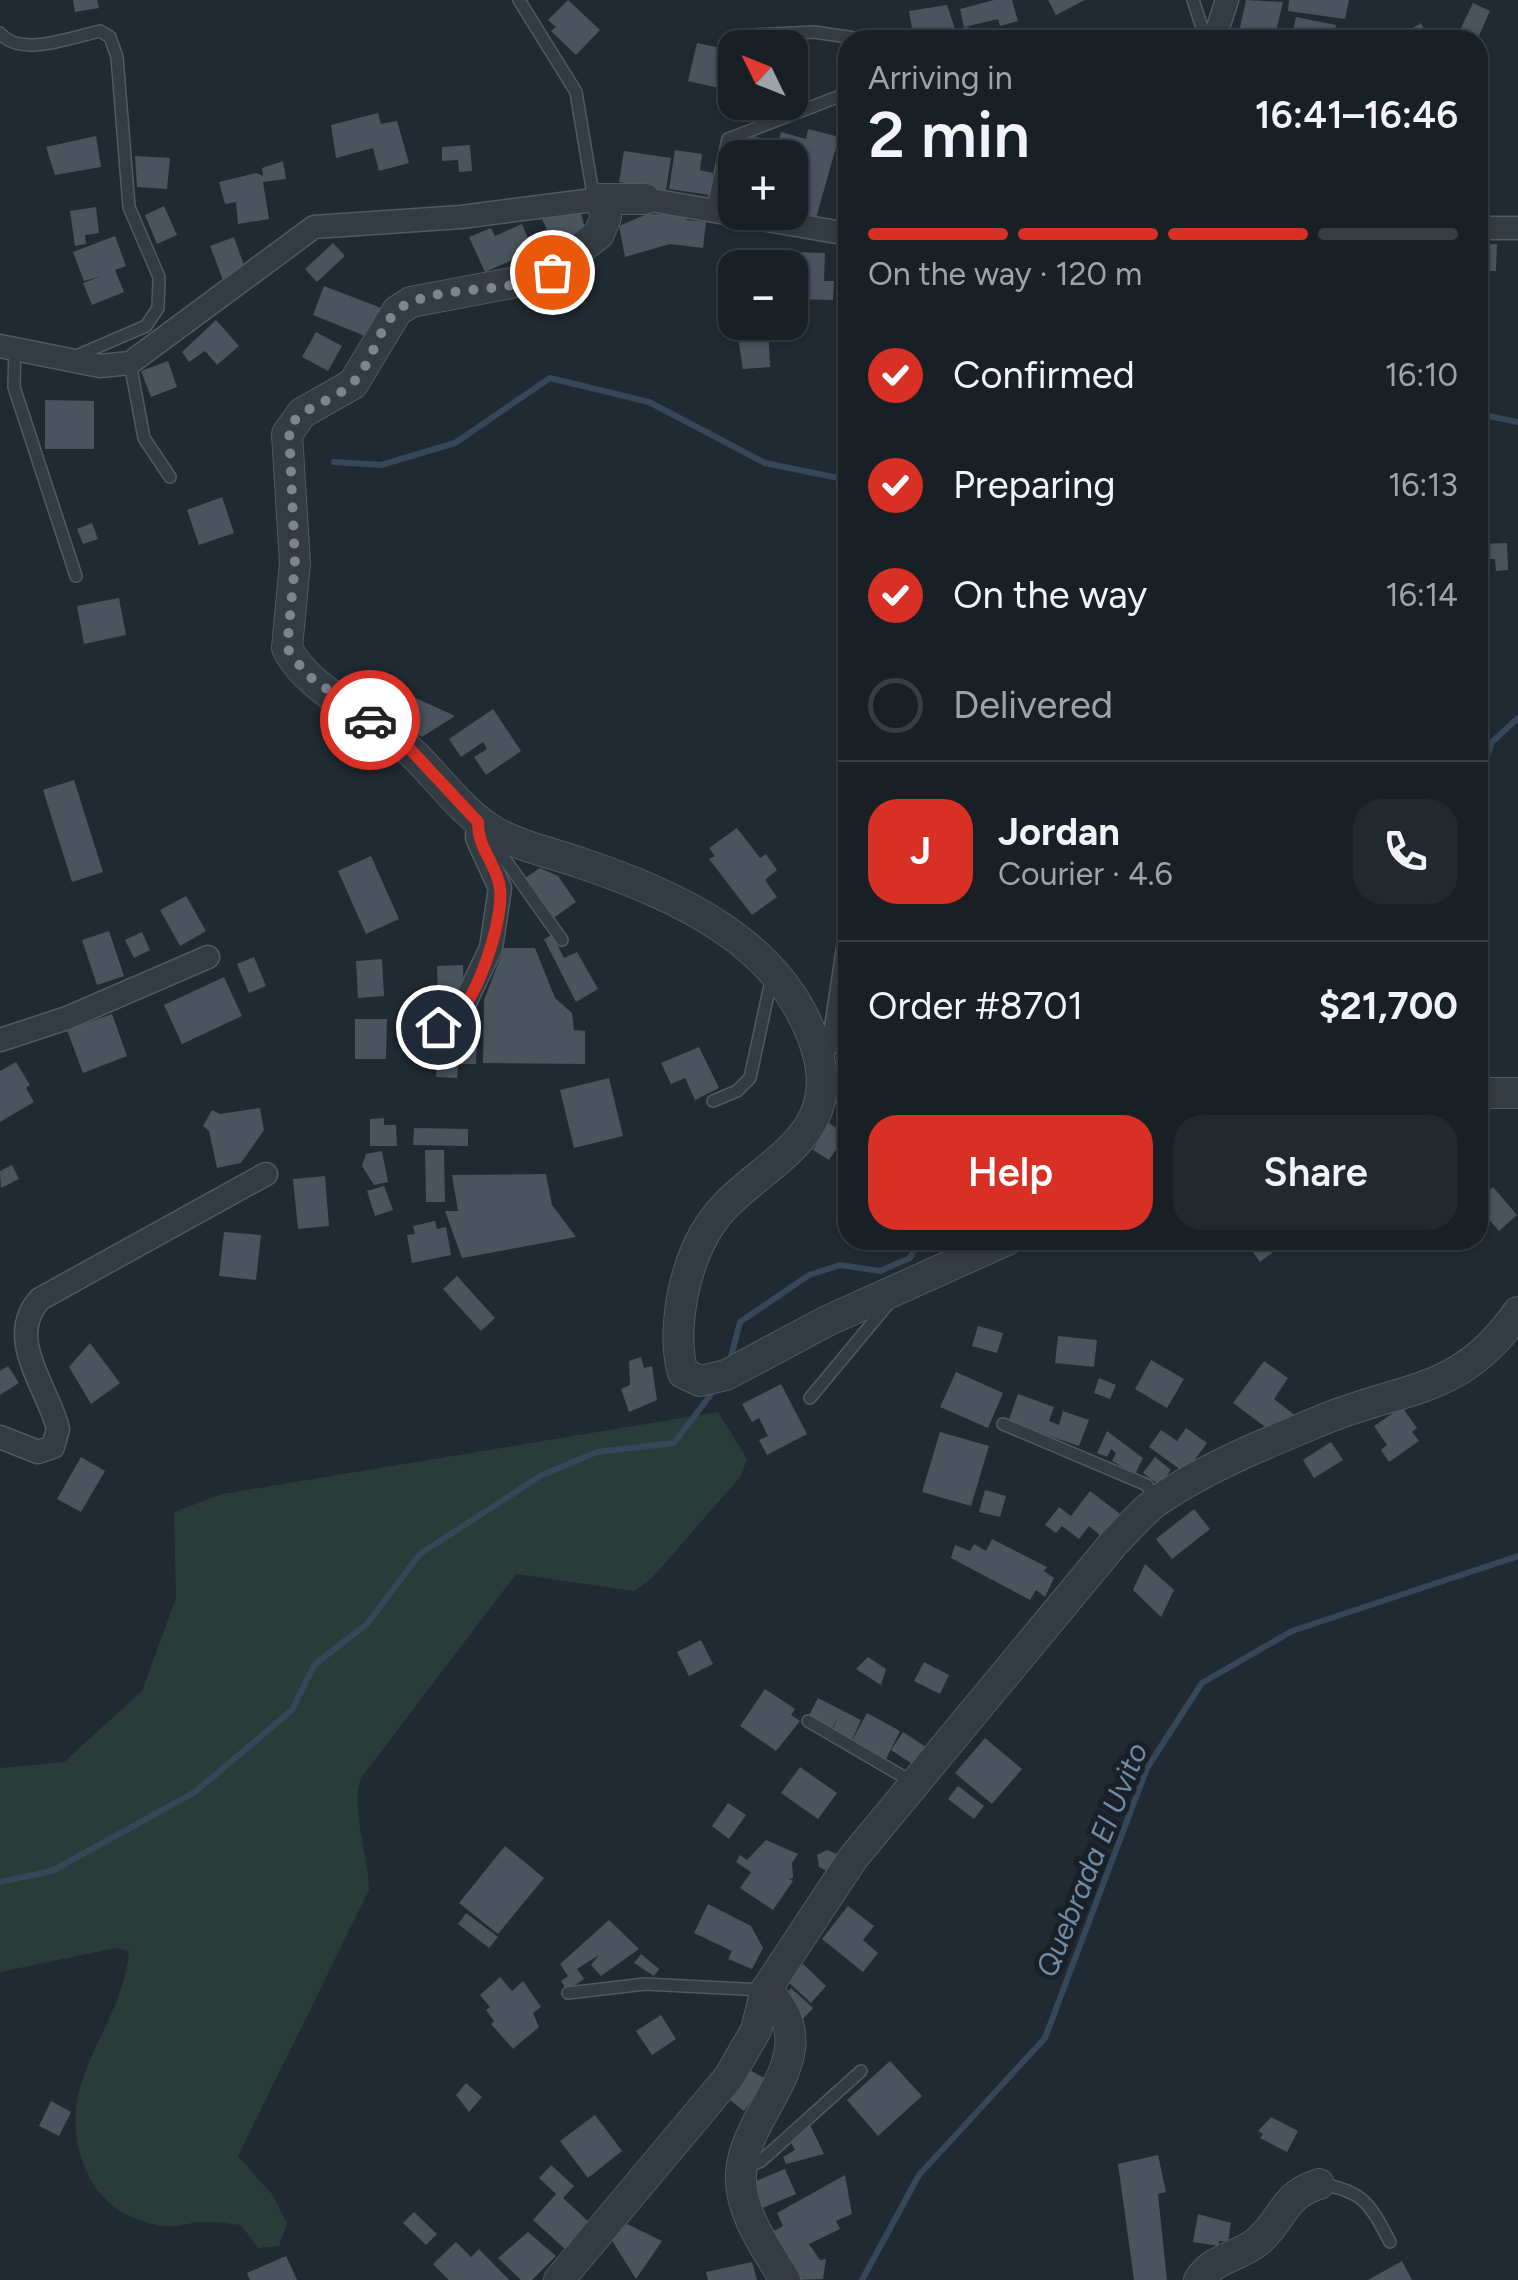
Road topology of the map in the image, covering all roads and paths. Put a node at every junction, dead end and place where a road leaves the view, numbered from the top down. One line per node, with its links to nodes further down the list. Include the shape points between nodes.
1 (519, 0): 11 (lane, via 576,92)
2 (1193, 0): 4 (lane)
3 (1228, 0): 5 (street)
4 (1203, 30)
5 (1218, 30)
6 (808, 32): 8 (lane)
7 (0, 33): 17 (lane, via 24,46 100,31 110,37 116,58 129,206 159,277 158,308 146,326)
8 (838, 36)
9 (838, 97): 12 (lane, via 728,139)
10 (644, 199): 11 (street); 12 (street)
11 (598, 200): 18 (street, via 314,227); 21 (street, via 606,218 599,234 543,277 410,302 397,311 353,384 302,413 287,434 295,563 286,638 292,659 408,747)
12 (712, 212): 15 (street)
13 (1488, 228): 14 (street)
14 (1518, 228)
15 (838, 232)
16 (8, 346): 17 (street); 20 (lane, via 14,386)
17 (66, 360): 18 (street)
18 (130, 363): 19 (lane, via 144,438)
19 (170, 477)
20 (76, 576)
21 (478, 822): 22 (lane); 24 (street, via 696,909 738,936); 26 (street, via 477,838 500,888 491,948 462,1012)
22 (562, 940)
23 (208, 958): 27 (street)
24 (772, 972): 28 (street); 31 (lane, via 750,1078)
25 (838, 1009): 28 (street, via 834,1034)
26 (438, 1027)
27 (0, 1040)
28 (819, 1056): 34 (street, via 811,1128 725,1206 699,1242 681,1303 677,1353 684,1373 700,1381 726,1375)
29 (1488, 1093): 30 (street)
30 (1518, 1093)
31 (713, 1101)
32 (266, 1174): 38 (street, via 28,1311 24,1326 33,1369 58,1429 52,1447 38,1452)
33 (984, 1250): 34 (street)
34 (899, 1288): 36 (lane)
35 (1518, 1312): 39 (street, via 1470,1365 1434,1386 1324,1420)
36 (810, 1398)
37 (1003, 1424): 39 (lane, via 1147,1485)
38 (0, 1438)
39 (1156, 1502): 41 (street, via 1113,1544)
40 (808, 1721): 41 (lane)
41 (914, 1782): 42 (street, via 853,1858)
42 (766, 1990): 43 (lane, via 645,1984); 45 (street, via 788,2020 788,2070); 48 (street, via 756,2030 728,2077)
43 (568, 1993)
44 (861, 2071): 45 (lane, via 762,2161)
45 (741, 2170): 49 (street, via 744,2206)
46 (1319, 2184): 47 (lane, via 1351,2188); 50 (street, via 1299,2190 1258,2241 1207,2267)
47 (1390, 2242)
48 (573, 2274)
49 (785, 2280)
50 (1199, 2280)

